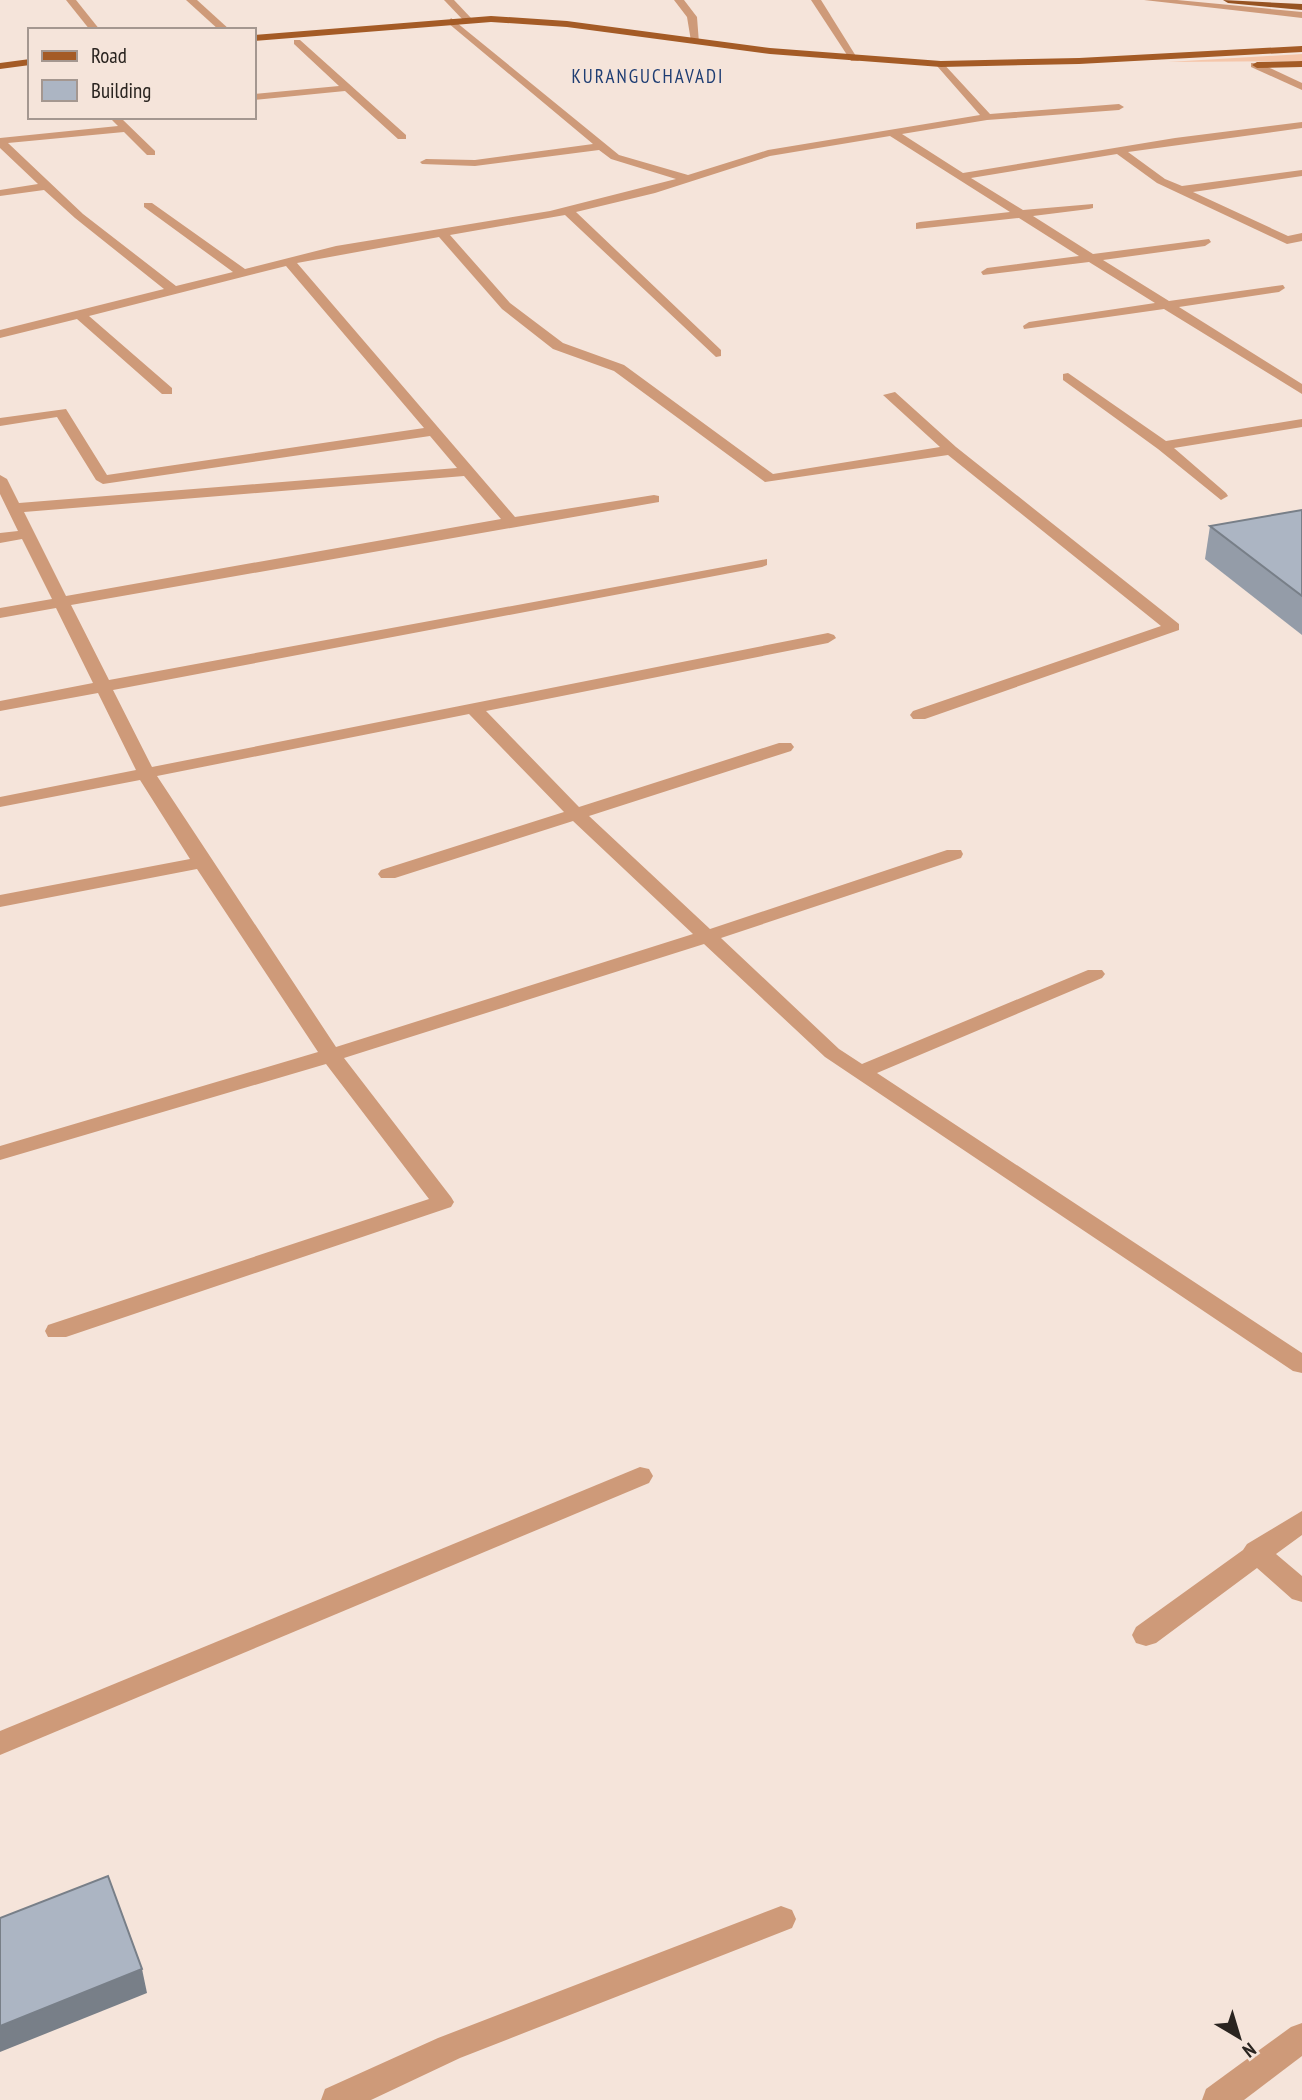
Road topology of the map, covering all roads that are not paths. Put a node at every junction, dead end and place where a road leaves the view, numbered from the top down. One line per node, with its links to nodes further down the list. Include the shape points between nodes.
1 (71, 0): 12 (street)
2 (191, 0): 13 (street)
3 (449, 0): 10 (street)
4 (679, 0): 15 (street, via 692,17)
5 (816, 0): 21 (street)
6 (1149, 0): 9 (street)
7 (1228, 0): 8 (highway)
8 (1302, 7)
9 (1302, 15)
10 (468, 20): 11 (main road); 15 (main road, via 545,21)
11 (455, 25): 14 (main road); 16 (main road); 28 (main road, via 529,29 786,61); 40 (street)
12 (92, 28)
13 (223, 28)
14 (256, 38)
15 (696, 41): 21 (main road)
16 (297, 42): 17 (main road); 29 (street)
17 (256, 45)
18 (1302, 49): 28 (main road)
19 (28, 53): 20 (main road)
20 (0, 55)
21 (855, 59): 28 (main road)
22 (28, 61): 23 (main road)
23 (0, 64)
24 (1302, 64): 26 (main road)
25 (1243, 65): 26 (main road)
26 (1255, 65): 30 (street)
27 (1205, 66): 28 (main road)
28 (945, 67): 33 (street)
29 (348, 88): 31 (street); 38 (street)
30 (1302, 88)
31 (256, 97)
32 (1119, 107): 33 (street)
33 (987, 117): 37 (street)
34 (116, 119): 36 (street)
35 (1302, 125): 41 (street)
36 (125, 128): 39 (street); 42 (street)
37 (892, 133): 45 (street); 46 (street, via 768,153)
38 (402, 138)
39 (0, 141): 47 (street)
40 (602, 146): 43 (street, via 475,163); 46 (street, via 615,157)
41 (1120, 151): 45 (street); 48 (street)
42 (150, 153)
43 (426, 162)
44 (1301, 174): 48 (street)
45 (962, 176): 53 (street)
46 (688, 179): 52 (street)
47 (47, 186): 49 (street); 63 (street)
48 (1181, 190): 56 (street, via 1287,240)
49 (0, 192)
50 (148, 205): 61 (street)
51 (1089, 206): 53 (street)
52 (568, 211): 55 (street); 68 (street)
53 (1021, 214): 54 (street); 58 (street)
54 (920, 226)
55 (442, 233): 59 (street); 77 (street, via 506,306 558,346 619,368 771,479)
56 (1302, 237)
57 (1205, 242): 58 (street)
58 (1093, 258): 60 (street); 64 (street)
59 (289, 262): 61 (street); 75 (street)
60 (987, 272)
61 (244, 274): 63 (street)
62 (1279, 288): 64 (street)
63 (174, 292): 65 (street)
64 (1169, 306): 66 (street); 70 (street)
65 (81, 315): 67 (street); 71 (street)
66 (1029, 326)
67 (3, 330)
68 (716, 353)
69 (1068, 377): 76 (street)
70 (1302, 390)
71 (167, 391)
72 (890, 395): 77 (street)
73 (0, 422): 75 (street, via 61,412 103,480)
74 (1302, 423): 76 (street)
75 (434, 431): 78 (street)
76 (1163, 446): 80 (street)
77 (951, 450): 93 (street, via 1172,627)
78 (468, 471): 82 (street); 83 (street)
79 (0, 479): 82 (street)
80 (1221, 496)
81 (654, 499): 83 (street)
82 (15, 508): 84 (street)
83 (511, 522): 87 (street)
84 (27, 534): 85 (street); 87 (street)
85 (0, 538)
86 (762, 562): 90 (street)
87 (62, 603): 88 (street); 90 (street)
88 (0, 613)
89 (828, 638): 92 (street)
90 (103, 686): 91 (street); 95 (street)
91 (0, 706)
92 (474, 709): 95 (street); 97 (street)
93 (919, 715)
94 (785, 747): 97 (street)
95 (146, 773): 96 (street); 99 (street)
96 (0, 802)
97 (576, 814): 100 (street); 102 (street)
98 (954, 855): 102 (street)
99 (201, 862): 101 (street); 104 (street)
100 (388, 874)
101 (0, 901)
102 (708, 937): 104 (street); 105 (street, via 832,1053)
103 (1095, 974): 105 (street)
104 (331, 1056): 106 (street); 107 (street, via 443,1202)
105 (861, 1072): 108 (street)
106 (0, 1153)
107 (57, 1331)
108 (1302, 1365)
109 (640, 1476): 114 (street)
110 (1302, 1521): 111 (street)
111 (1256, 1551): 112 (street); 113 (street)
112 (1302, 1592)
113 (1146, 1635)
114 (0, 1743)
115 (781, 1919): 117 (street, via 449,2048)
116 (1302, 2038): 118 (street)
117 (337, 2100)
118 (1218, 2100)

